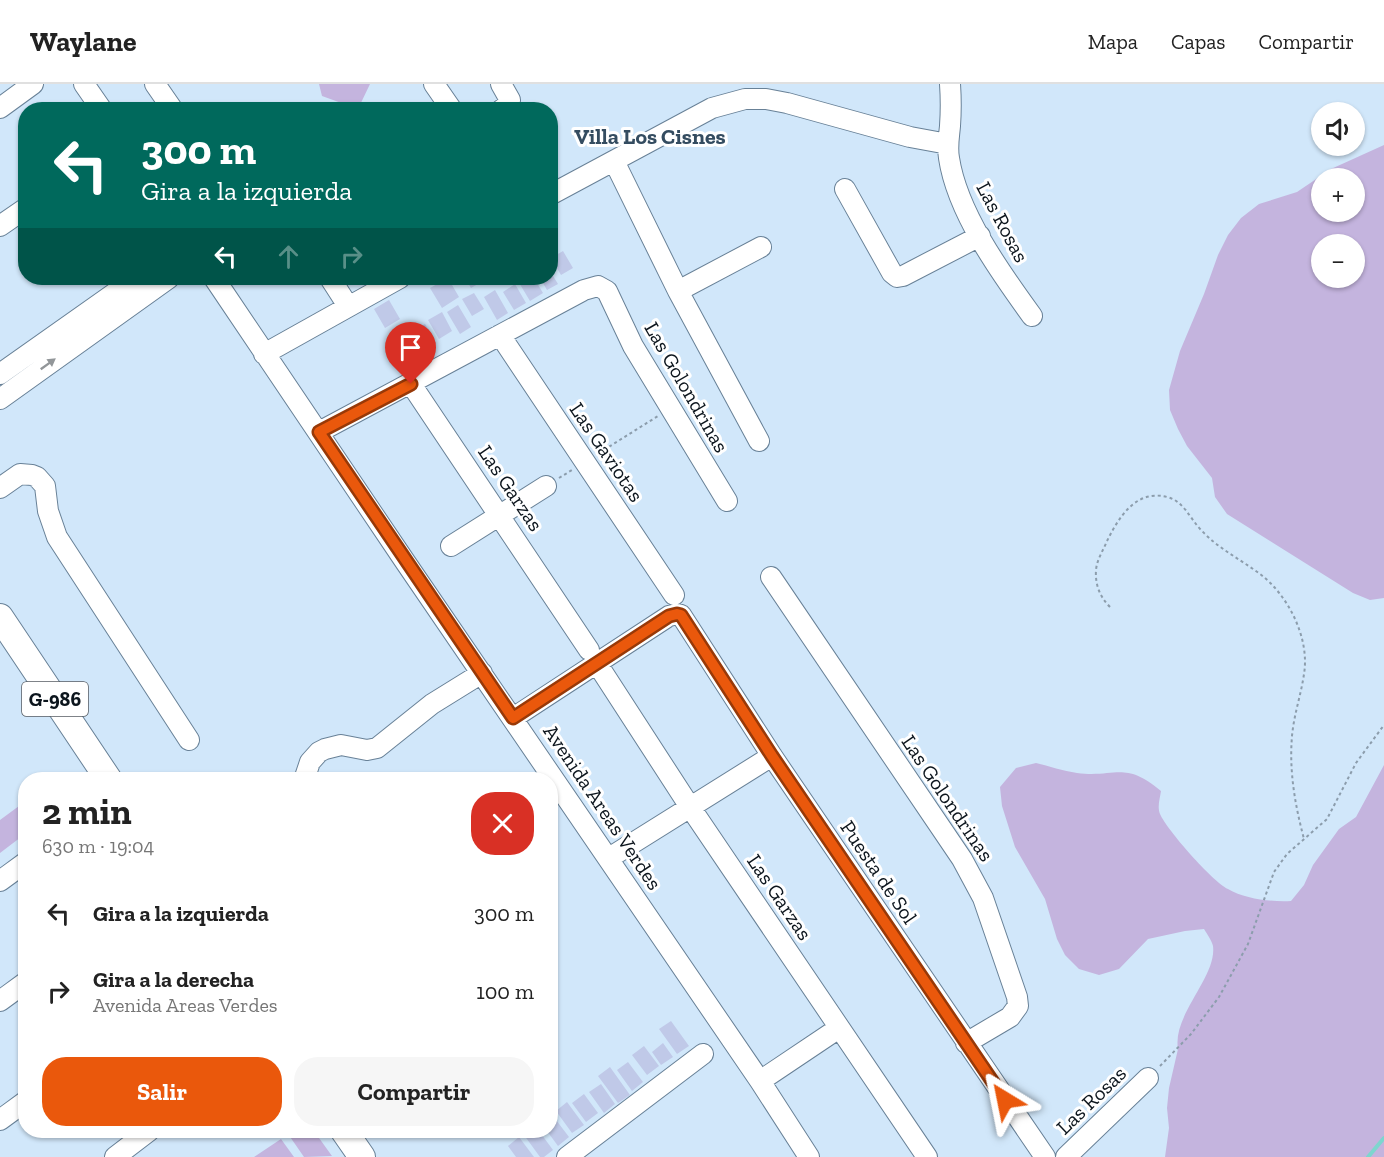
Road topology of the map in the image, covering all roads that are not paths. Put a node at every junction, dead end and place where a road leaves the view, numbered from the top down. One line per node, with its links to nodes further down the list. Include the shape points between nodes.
1 (33, 84): 11 (street)
2 (84, 84): 7 (street)
3 (155, 84): 8 (street)
4 (434, 84): 9 (street)
5 (501, 84): 10 (street)
6 (950, 84): 12 (street, Las Rosas)
7 (96, 102)
8 (167, 102)
9 (446, 102)
10 (510, 102)
11 (0, 108)
12 (948, 144): 13 (street, via 787,103 745,99 712,108); 18 (street, Las Rosas, via 956,186)
13 (614, 161): 15 (street); 25 (street)
14 (845, 189): 18 (street, via 897,277)
15 (558, 191)
16 (18, 214): 17 (street)
17 (0, 226)
18 (981, 236): 27 (street, Las Rosas)
19 (761, 247): 25 (street)
20 (126, 285): 30 (street)
21 (159, 285): 32 (street, one-way to 21)
22 (219, 285): 29 (street, Avenida Areas Verdes)
23 (334, 285): 26 (street)
24 (387, 285): 26 (street)
25 (678, 291): 34 (street)
26 (348, 306): 29 (street)
27 (1032, 316)
28 (500, 335): 31 (street); 37 (street, Las Golondrinas, via 594,286 602,287); 41 (street, Las Gaviotas)
29 (264, 354): 33 (street, Avenida Areas Verdes)
30 (0, 374)
31 (411, 384): 33 (street); 38 (street, Las Garzas)
32 (0, 399)
33 (319, 432): 44 (street, Avenida Areas Verdes)
34 (759, 441)
35 (546, 486): 38 (street)
36 (0, 488): 46 (street, via 20,474 32,474 42,481 57,537)
37 (727, 501)
38 (501, 515): 39 (street); 43 (street, Las Garzas)
39 (451, 546)
40 (771, 578): 59 (street, Las Golondrinas, via 962,859 983,898 1018,1006 1010,1017)
41 (676, 604): 43 (street, via 669,616); 47 (street, Puesta de Sol)
42 (3, 628): 48 (main road, G-986)
43 (593, 656): 45 (street); 52 (street, Las Garzas)
44 (482, 673): 45 (street, Avenida Areas Verdes); 49 (street, via 432,704 377,748 341,745 319,752)
45 (513, 718): 50 (street, Avenida Areas Verdes)
46 (189, 740)
47 (772, 756): 52 (street); 59 (street, Puesta de Sol)
48 (103, 772)
49 (307, 772)
50 (550, 772)
51 (558, 784): 53 (street, Avenida Areas Verdes)
52 (690, 807): 53 (street); 58 (street, Las Garzas)
53 (609, 858): 62 (street, Avenida Areas Verdes)
54 (18, 868): 55 (street)
55 (0, 881)
56 (18, 988): 57 (street)
57 (0, 1001)
58 (839, 1028): 62 (street); 71 (street, Las Garzas)
59 (966, 1043): 72 (street, Puesta de Sol)
60 (703, 1054): 69 (street)
61 (1148, 1078): 73 (street, Las Rosas)
62 (760, 1081): 70 (street, Avenida Areas Verdes)
63 (18, 1107): 64 (street)
64 (0, 1120)
65 (140, 1138): 67 (street)
66 (350, 1138): 68 (main road)
67 (115, 1157)
68 (362, 1157)
69 (567, 1157)
70 (809, 1157)
71 (927, 1157)
72 (1045, 1157)
73 (1066, 1157)

